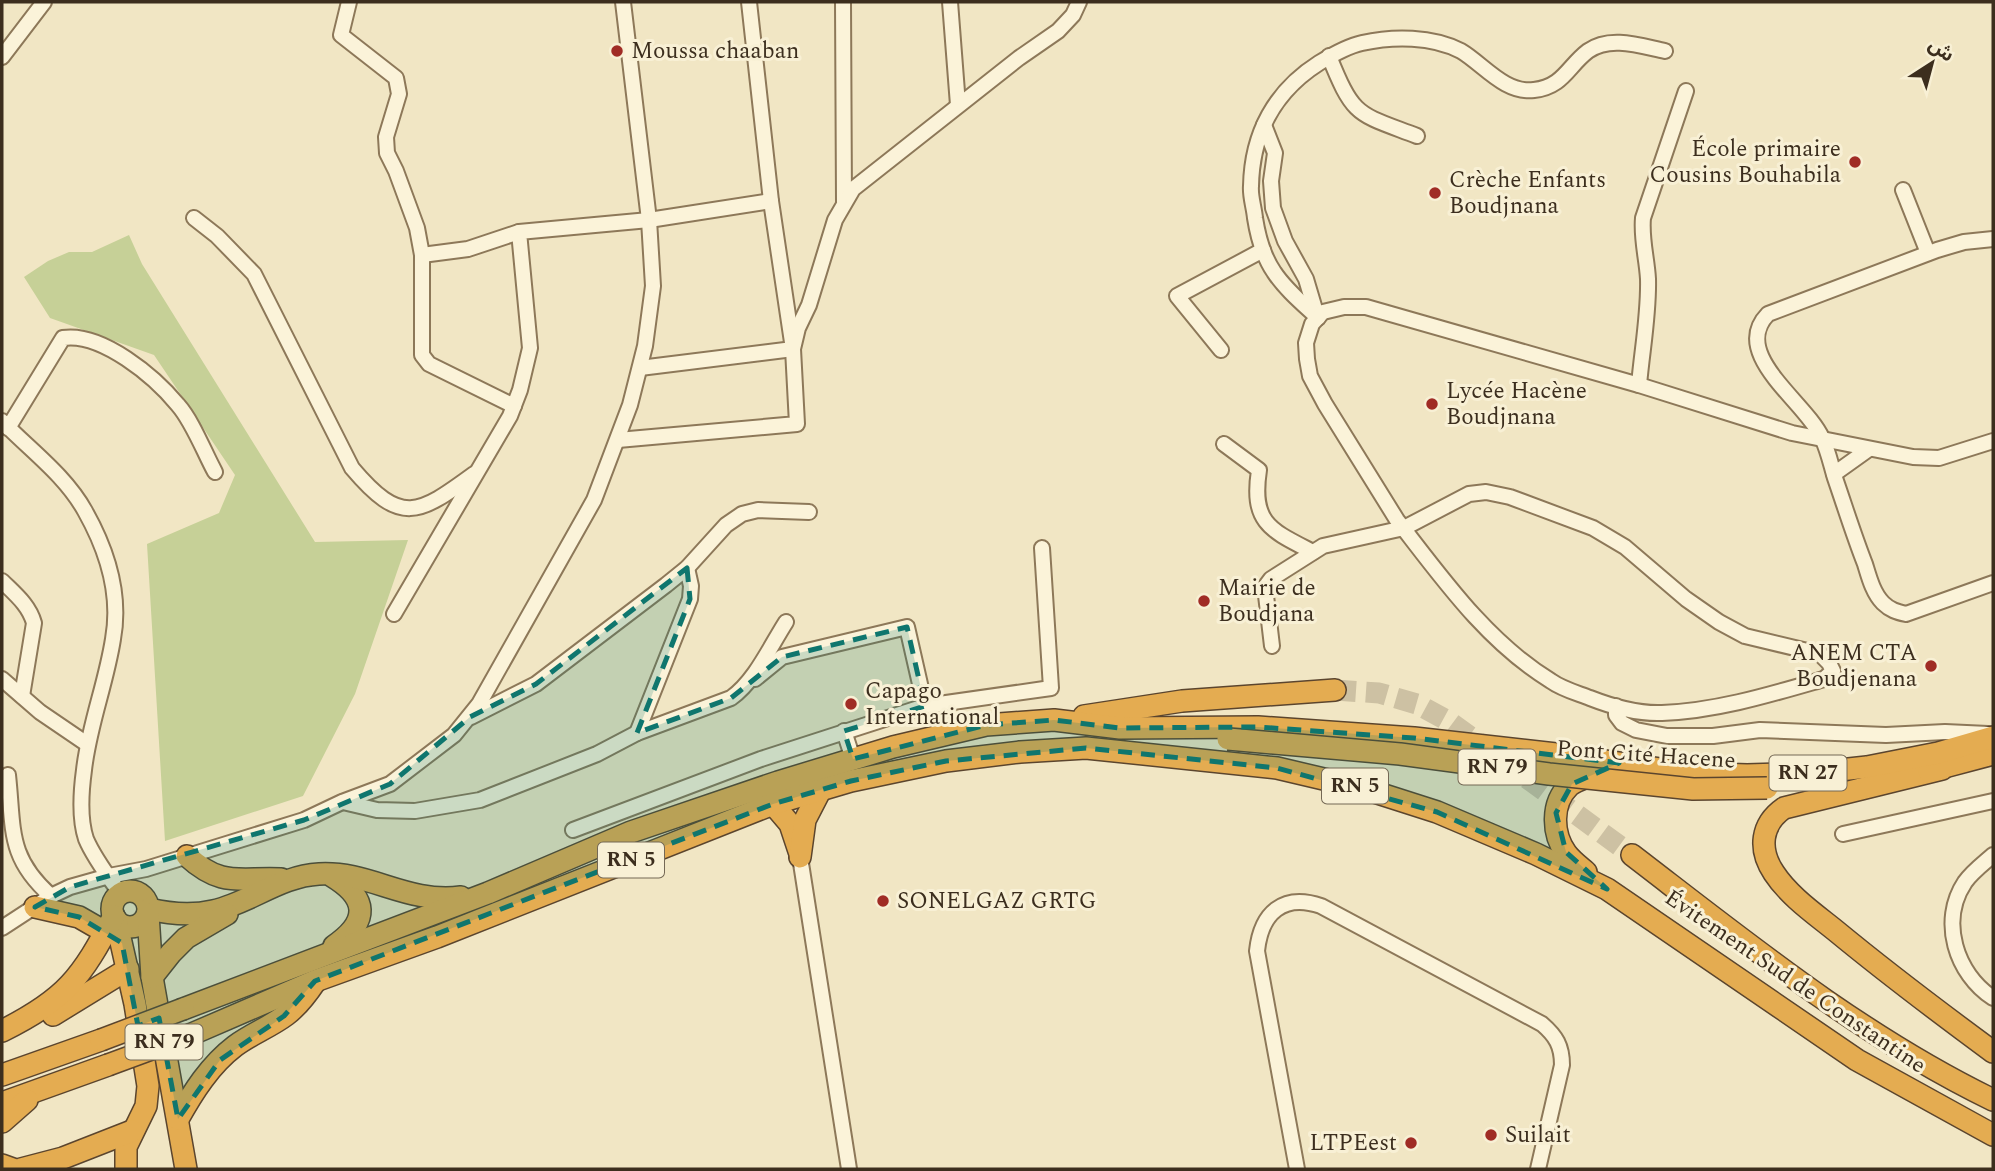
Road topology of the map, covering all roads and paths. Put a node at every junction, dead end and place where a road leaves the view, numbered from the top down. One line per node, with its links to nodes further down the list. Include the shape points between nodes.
1 (44, 2): 10 (street)
2 (349, 2): 24 (street, via 341,35 396,78 399,94 386,137 387,153 418,228)
3 (622, 2): 19 (street)
4 (749, 2): 16 (street)
5 (843, 2): 17 (street)
6 (950, 2): 12 (street)
7 (1079, 2): 12 (street, via 1058,31)
8 (1665, 51): 9 (street, via 1627,43 1601,45 1588,51 1551,86 1531,91 1513,87 1459,50 1429,40 1361,43)
9 (1329, 56): 13 (street, via 1300,75 1272,107); 14 (street, via 1355,108 1364,116)
10 (2, 57)
11 (1686, 91): 29 (street, via 1643,218 1648,278)
12 (958, 105): 17 (street, via 853,189)
13 (1264, 125): 22 (street, via 1251,187); 25 (street, via 1275,153 1273,208 1307,279)
14 (1417, 136)
15 (1903, 190): 23 (street)
16 (771, 201): 19 (street); 26 (street)
17 (844, 202): 26 (street)
18 (194, 218): 37 (street, via 254,274 352,468 372,492 409,509 430,505)
19 (649, 220): 20 (street); 28 (street, via 653,286)
20 (519, 232): 24 (street, via 468,249); 30 (street, via 530,348)
21 (1992, 235): 23 (street)
22 (1263, 250): 25 (street, via 1274,272); 27 (street, via 1177,296)
23 (1928, 253): 32 (street, via 1768,314 1758,324 1757,349 1764,364)
24 (422, 256): 30 (street, via 422,355 429,364)
25 (1318, 318): 29 (street, via 1323,312 1344,307 1366,307); 41 (street, via 1311,324 1307,343 1310,376)
26 (793, 349): 28 (street); 33 (street, via 797,424)
27 (1221, 350)
28 (640, 368): 33 (street)
29 (1639, 385): 32 (street)
30 (514, 406): 37 (street)
31 (5, 424): 38 (street, via 63,338 74,337 104,346 148,374 180,407); 62 (street, via 59,476 84,509 111,575 113,639)
32 (1823, 439): 36 (street); 39 (street)
33 (618, 440): 56 (street, via 594,500)
34 (1993, 441): 36 (street, via 1939,458)
35 (1224, 444): 43 (street, via 1259,470 1255,494 1268,527)
36 (1869, 449): 39 (street)
37 (478, 471): 47 (street)
38 (215, 472)
39 (1834, 474): 46 (street, via 1874,588 1894,611 1906,614)
40 (809, 512): 44 (street, via 758,510 742,514)
41 (1404, 528): 43 (street, via 1340,541); 55 (street, via 1465,606 1528,665 1552,683); 55 (street, via 1469,494 1510,497 1593,528 1625,547 1719,622 1745,636 1820,654 1833,671 1824,679 1739,702 1664,713)
42 (1042, 548): 54 (street, via 1051,688)
43 (1313, 552): 49 (street, via 1265,587)
44 (687, 568): 56 (street, via 536,684); 59 (street, via 690,599)
45 (2, 581): 53 (street, via 31,612 34,623)
46 (1993, 583)
47 (394, 614)
48 (786, 622): 52 (street)
49 (1272, 646)
50 (2, 678): 53 (street)
51 (1335, 690): 57 (highway, RN 5, via 1182,701)
52 (741, 691): 54 (street, via 782,657 907,627); 59 (street)
53 (22, 696): 62 (street)
54 (925, 706): 58 (street)
55 (1616, 706): 61 (street, via 1622,723 1667,736 1760,730)
56 (470, 717): 72 (street, via 433,753 390,783)
57 (1054, 720): 60 (highway, RN 79); 65 (highway, RN 5, via 986,725)
58 (844, 731): 65 (street); 74 (street)
59 (638, 733): 72 (street, via 480,800 415,811 377,810)
60 (1230, 734): 63 (highway, RN 79); 66 (highway, Pont Cité Hacene / RN 79, via 1258,727 1413,738); 69 (highway, Pont Cité Hacene / RN 79, bridge, via 1693,789)
61 (1993, 735): 66 (highway, RN 27, via 1938,753 1812,773 1687,773)
62 (87, 744): 83 (street, via 83,823 93,853)
63 (1086, 748): 70 (highway, RN 5, via 946,761); 84 (highway, RN 5, via 1277,768 1362,788 1437,812)
64 (1993, 754): 67 (highway, RN 27)
65 (853, 759): 85 (highway, RN 5, via 631,832)
66 (1619, 763): 84 (highway, via 1572,784 1562,794 1556,813 1557,832 1566,852)
67 (1942, 769): 69 (highway, RN 27, via 1847,784); 97 (highway, via 1784,808 1766,827 1767,859 1774,873 1807,907)
68 (8, 775): 76 (street)
69 (1768, 788)
70 (821, 789): 73 (highway, RN 5); 80 (highway, via 806,820)
71 (1993, 801): 75 (street)
72 (342, 802): 79 (street, via 304,820)
73 (773, 804): 80 (highway, via 790,824); 92 (highway, RN 5, via 437,937)
74 (573, 830)
75 (1843, 834)
76 (9, 847): 86 (street)
77 (1632, 855): 100 (highway, Évitement Sud de Constantine, via 1839,1010 1903,1052)
78 (1993, 855): 94 (street, via 1966,881 1958,896 1954,936 1961,965)
79 (187, 856): 82 (highway, via 222,878); 83 (street)
80 (800, 857): 111 (street)
81 (330, 875): 82 (highway); 85 (highway, via 421,897); 92 (highway, via 351,889 360,915 352,932)
82 (290, 880): 87 (highway)
83 (114, 885): 86 (street, via 70,887); 88 (highway, via 139,892 146,899); 89 (highway)
84 (1607, 889): 105 (highway, Évitement Sud de Constantine / RN 5, via 1857,1060)
85 (488, 893): 92 (highway, RN 5)
86 (43, 901): 89 (highway, via 79,917); 90 (street)
87 (241, 901): 88 (highway, via 196,914); 93 (highway, via 178,945)
88 (148, 912): 89 (highway, via 136,926); 93 (highway, RN 79)
89 (112, 923): 91 (highway, RN 79); 95 (highway, via 73,983 29,1017)
90 (2, 928)
91 (128, 969): 96 (highway); 104 (highway, RN 79, via 148,1086 146,1106)
92 (315, 970): 98 (highway, RN 5, bridge, via 183,1009); 99 (highway, RN 5, bridge, via 192,1034); 102 (highway, via 307,994 284,1016 219,1060)
93 (152, 977): 102 (highway, RN 79)
94 (1993, 998)
95 (2, 1031)
96 (2, 1043)
97 (1993, 1052)
98 (2, 1075)
99 (43, 1088): 101 (highway, RN 5); 103 (highway)
100 (1993, 1100)
101 (2, 1103)
102 (178, 1119): 106 (highway, RN 79)
103 (2, 1122)
104 (132, 1131): 109 (highway); 110 (highway, RN 79, via 124,1157)
105 (1993, 1135)
106 (182, 1164)
107 (2, 1165): 108 (highway)
108 (13, 1169)
109 (21, 1169)
110 (126, 1169)
111 (849, 1169)
112 (1297, 1169): 113 (street, via 1257,951 1266,919 1279,907 1306,901 1553,1033 1562,1065)
113 (1538, 1169)

